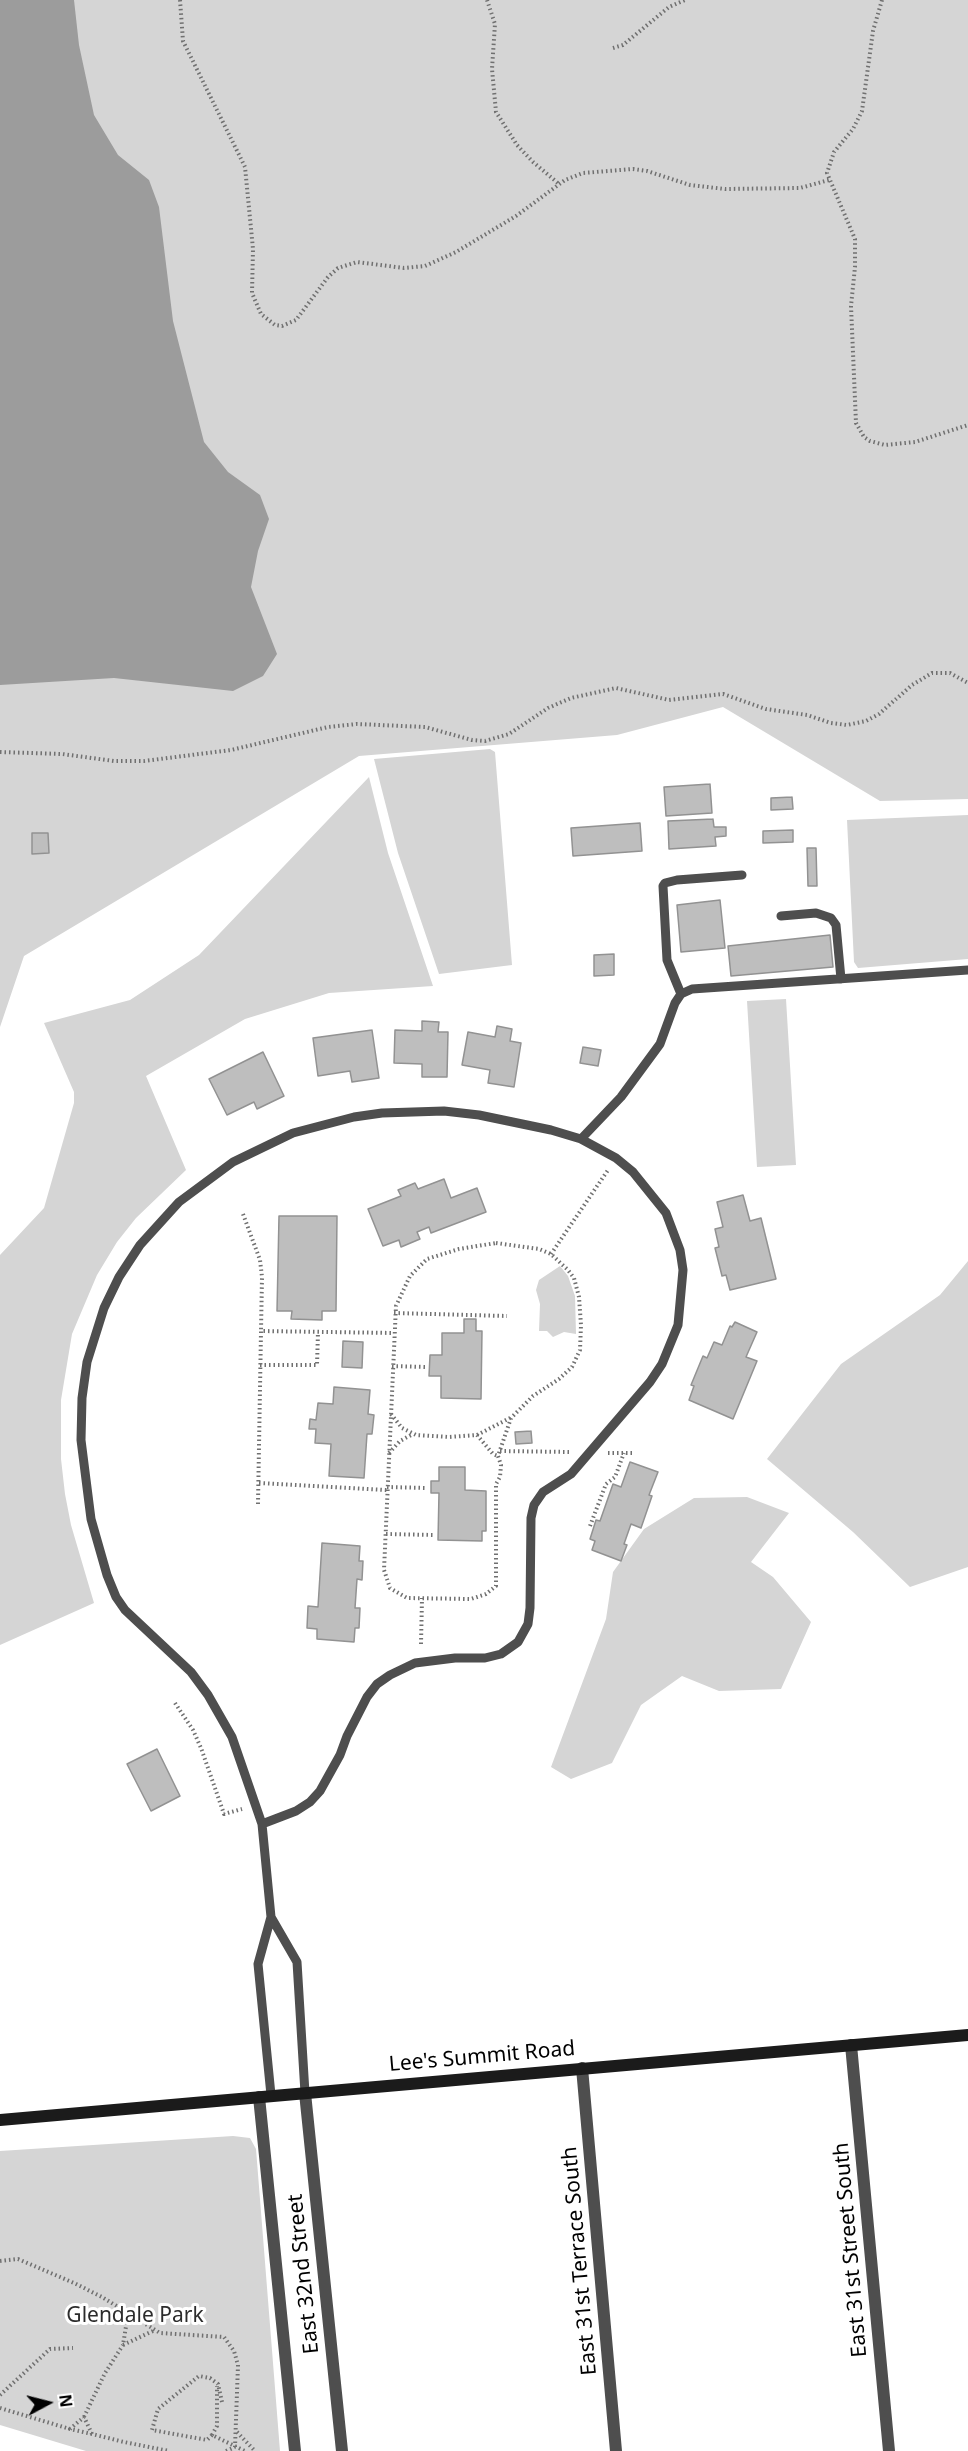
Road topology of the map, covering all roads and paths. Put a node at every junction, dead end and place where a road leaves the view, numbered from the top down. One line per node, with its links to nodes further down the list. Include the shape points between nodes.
1 (180, 0): 7 (path, via 183,40 245,167 253,249 252,293 268,322 282,326 296,320 328,277 347,264 425,266 506,222)
2 (487, 0): 7 (path, via 495,24 492,69 496,112 517,145)
3 (685, 0): 5 (path, via 669,7 623,45)
4 (882, 0): 6 (path, via 873,31 862,111 830,159)
5 (613, 48)
6 (829, 180): 7 (path, via 800,188 725,189 690,185 633,169 583,173); 8 (path, via 855,239 851,306 856,423 864,436 876,444 895,445)
7 (559, 184)
8 (968, 424)
9 (968, 683): 10 (path, via 950,674 932,673 879,714 847,725 766,709 723,694 663,700 616,688 571,698 509,734 485,741 425,727 357,723 231,750 144,761)
10 (0, 752)
11 (742, 875): 15 (lane, via 676,880 663,886 667,960)
12 (781, 916): 14 (lane, via 816,913 831,918 836,925)
13 (968, 970): 14 (lane)
14 (841, 979): 15 (lane, via 692,989)
15 (681, 994): 16 (lane, via 660,1044 621,1097)
16 (581, 1139): 17 (lane); 48 (lane, via 490,1117 444,1111 382,1113 327,1122 269,1143 196,1188 154,1227 119,1277 93,1335 82,1398 81,1440 91,1519 116,1597 191,1672 208,1695 232,1737)
17 (616, 1158): 19 (path); 49 (lane, via 650,1191 674,1231 683,1270 678,1325 650,1382 571,1474 543,1492 534,1505 530,1608 524,1634 501,1654 415,1663 377,1684 358,1711 320,1791 296,1811)
18 (243, 1214): 22 (path, via 260,1260)
19 (551, 1254): 20 (path, via 496,1243 439,1254 418,1266 410,1276); 29 (path, via 568,1270 577,1287 580,1350 572,1367)
20 (394, 1313): 21 (path); 24 (path)
21 (507, 1316)
22 (261, 1331): 23 (path); 25 (path)
23 (318, 1332): 24 (path); 25 (path, via 317,1365)
24 (394, 1333): 26 (path)
25 (260, 1365): 38 (path)
26 (392, 1366): 27 (path); 28 (path)
27 (427, 1366)
28 (390, 1413): 30 (path, via 402,1428); 32 (path)
29 (511, 1418): 31 (path); 33 (path)
30 (414, 1434): 31 (path); 32 (path)
31 (477, 1435): 33 (path, via 493,1454)
32 (389, 1453): 40 (path)
33 (499, 1453): 34 (path); 45 (path, via 496,1586 471,1599)
34 (576, 1453)
35 (604, 1453): 36 (path)
36 (624, 1453): 37 (path); 42 (path, via 615,1477 606,1484)
37 (633, 1453)
38 (259, 1483): 40 (path); 41 (path)
39 (426, 1488): 40 (path)
40 (387, 1489): 43 (path)
41 (258, 1503)
42 (590, 1526)
43 (386, 1534): 44 (path); 45 (path, via 384,1570 390,1588 407,1598)
44 (435, 1535)
45 (422, 1598): 46 (path)
46 (421, 1644)
47 (175, 1703): 48 (path, via 201,1748 224,1814)
48 (256, 1805): 49 (lane)
49 (262, 1824): 50 (lane)
50 (271, 1917): 54 (lane, via 297,1962); 55 (lane, via 258,1964)
51 (968, 2034): 52 (main road, Lee's Summit Road)
52 (851, 2045): 53 (main road, Lee's Summit Road); 79 (street, East 31st Street South)
53 (582, 2068): 54 (main road, Lee's Summit Road); 78 (street, East 31st Terrace South)
54 (305, 2093): 55 (main road, Lee's Summit Road); 77 (street, East 32nd Street)
55 (265, 2096): 56 (main road, Lee's Summit Road); 76 (street, East 32nd Street)
56 (0, 2120)
57 (0, 2261): 58 (path, via 18,2259 93,2292)
58 (128, 2314): 59 (path); 60 (path)
59 (155, 2330): 60 (path); 68 (path, via 224,2337 238,2366)
60 (123, 2345): 66 (path)
61 (73, 2348): 63 (path, via 50,2349)
62 (217, 2383): 64 (path); 70 (path, via 217,2426); 70 (path, via 199,2376 158,2409 152,2430 207,2440)
63 (0, 2396)
64 (222, 2402)
65 (0, 2408): 67 (path)
66 (84, 2417): 67 (path); 69 (path)
67 (70, 2429): 69 (path)
68 (236, 2431): 71 (path); 75 (path)
69 (92, 2434): 72 (path)
70 (212, 2435): 71 (path)
71 (235, 2447): 73 (path); 74 (path)
72 (169, 2451)
73 (226, 2451)
74 (245, 2451)
75 (255, 2451)
76 (295, 2451)
77 (342, 2451)
78 (616, 2451)
79 (889, 2451)

